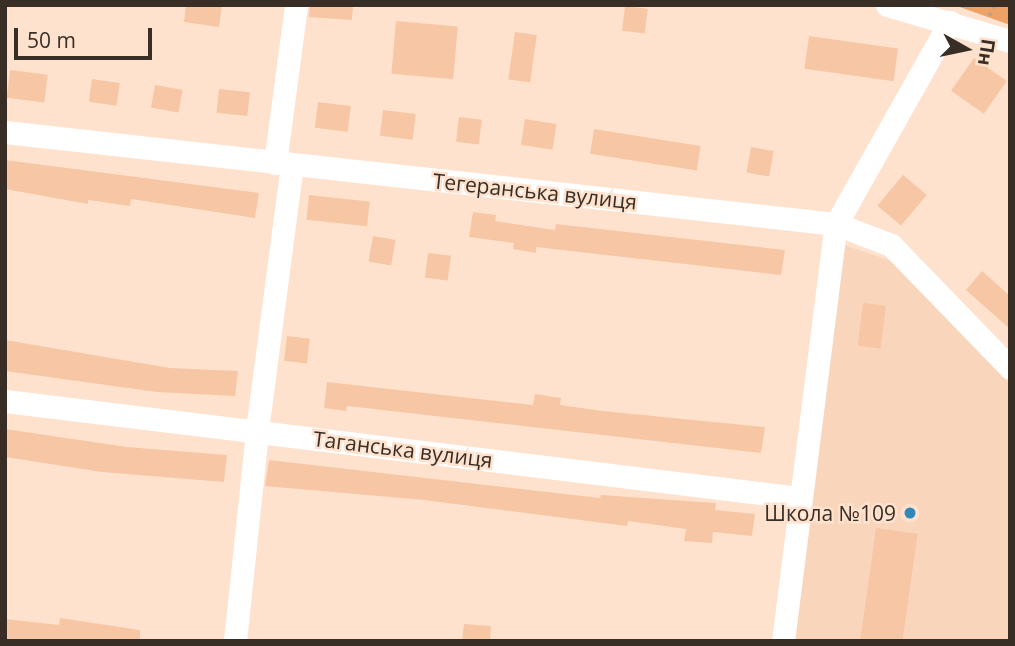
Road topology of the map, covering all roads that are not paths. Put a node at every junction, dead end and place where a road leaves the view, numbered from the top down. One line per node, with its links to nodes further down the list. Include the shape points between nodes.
1 (296, 5): 6 (street)
2 (887, 5): 3 (street)
3 (950, 22): 4 (street); 7 (street)
4 (1010, 41)
5 (5, 132): 6 (street, Тегеранська вулиця)
6 (284, 164): 7 (street, Тегеранська вулиця); 10 (street)
7 (836, 224): 8 (street, Тегеранська вулиця, via 891,245); 11 (street)
8 (1010, 368)
9 (5, 401): 10 (street, Таганська вулиця)
10 (257, 430): 11 (street, Таганська вулиця); 12 (street)
11 (801, 498): 13 (street)
12 (236, 641)
13 (783, 641)

